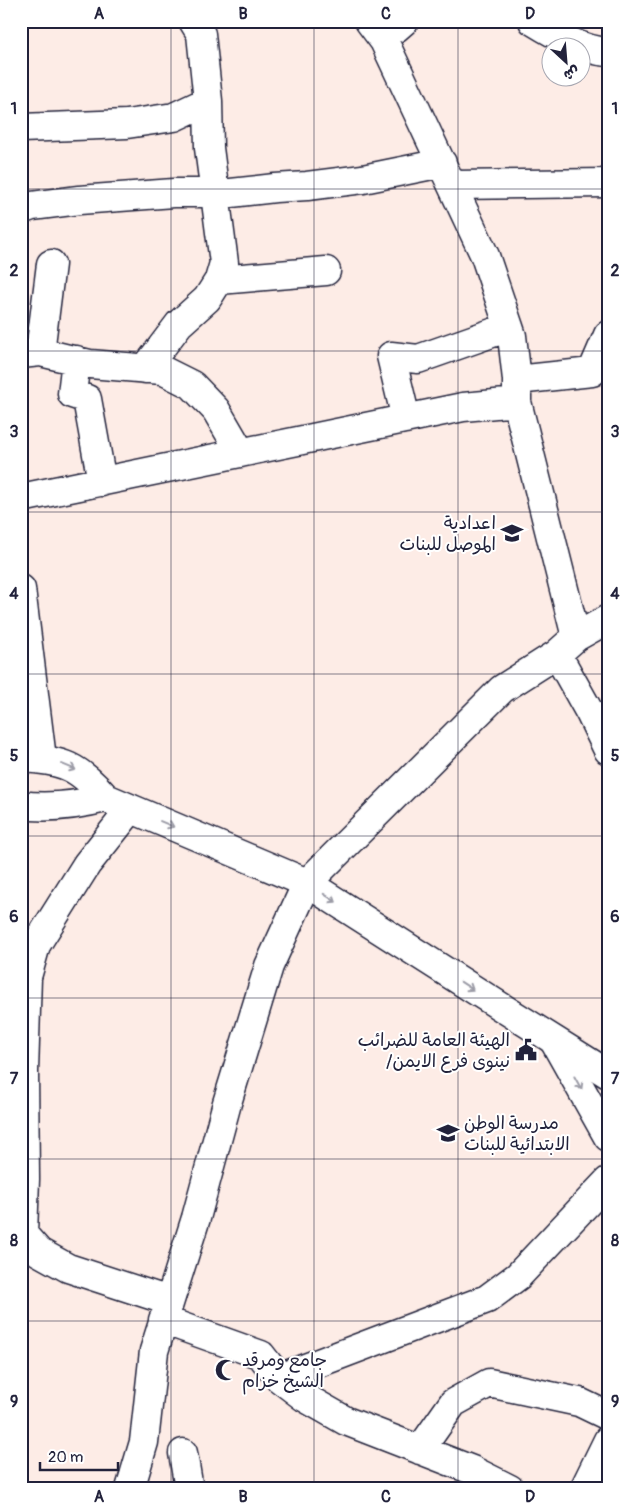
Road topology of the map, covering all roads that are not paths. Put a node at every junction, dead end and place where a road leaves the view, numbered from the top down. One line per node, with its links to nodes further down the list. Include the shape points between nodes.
1 (193, 21): 6 (street, via 201,34)
2 (404, 21): 4 (street, via 396,28)
3 (533, 21): 5 (street, via 557,36 596,51)
4 (374, 28): 8 (street, via 384,41)
5 (608, 52)
6 (208, 101): 7 (street, via 174,117 94,126); 10 (street, via 209,148)
7 (21, 128)
8 (447, 174): 9 (street); 10 (street); 15 (street, via 485,256)
9 (608, 183)
10 (215, 194): 11 (street, via 174,193 79,200); 14 (street, via 224,263)
11 (21, 210)
12 (51, 264): 17 (street)
13 (326, 271): 14 (street)
14 (219, 280): 19 (street, via 207,299 180,324)
15 (508, 327): 20 (street, via 512,336); 21 (street, via 418,359 391,356)
16 (608, 335): 20 (street, via 592,372)
17 (30, 353): 18 (street)
18 (76, 360): 19 (street); 23 (street, via 72,394 87,399)
19 (145, 369): 22 (street, via 162,370 192,385 216,410)
20 (517, 391): 21 (street); 27 (street)
21 (406, 419): 22 (street)
22 (241, 453): 23 (street)
23 (102, 482): 24 (street)
24 (21, 498)
25 (21, 589): 29 (street)
26 (608, 620): 27 (street)
27 (566, 645): 28 (street, via 590,713); 33 (street, via 502,689)
28 (608, 750)
29 (31, 759): 30 (street, one-way to 30, via 60,763 75,769)
30 (106, 798): 31 (street, via 58,806); 32 (street)
31 (21, 805)
32 (131, 809): 33 (street, one-way to 33); 37 (street, via 87,864 36,945 27,977)
33 (307, 883): 34 (street, one-way to 34); 39 (street, via 270,966)
34 (554, 1040): 35 (street); 36 (street, one-way to 36)
35 (608, 1074)
36 (608, 1137)
37 (23, 1146): 39 (street, via 23,1234 40,1252 68,1268)
38 (608, 1181): 40 (street, via 518,1276 487,1299)
39 (166, 1310): 40 (street, via 261,1356); 45 (street, via 154,1351 144,1442)
40 (279, 1378): 43 (street, via 304,1398 346,1421)
41 (608, 1416): 43 (street, via 579,1402 489,1383 453,1403)
42 (608, 1440): 48 (street)
43 (420, 1450): 47 (street)
44 (183, 1453): 46 (street)
45 (130, 1489)
46 (189, 1489)
47 (510, 1489)
48 (584, 1489)

